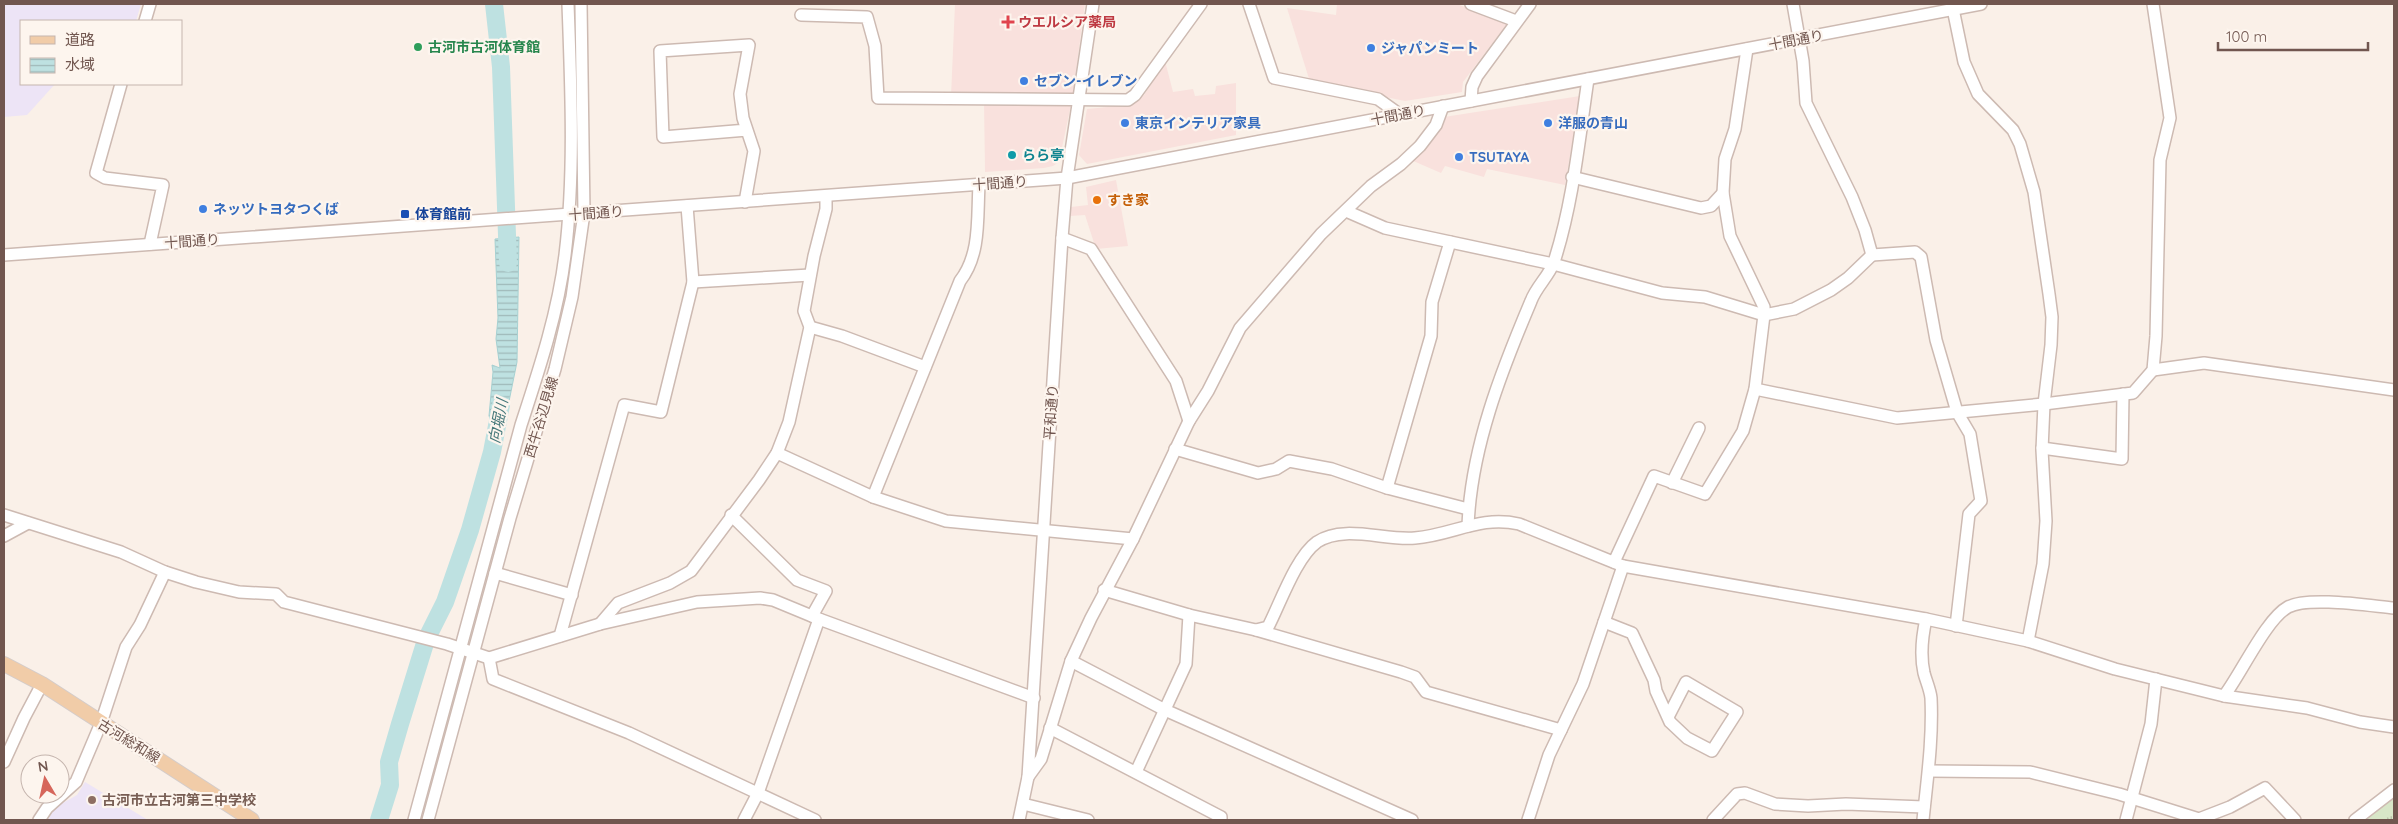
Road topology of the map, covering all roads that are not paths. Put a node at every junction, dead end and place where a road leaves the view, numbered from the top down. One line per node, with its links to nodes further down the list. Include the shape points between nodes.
1 (150, 4): 14 (street)
2 (568, 4): 34 (street, 西牛谷辺見線)
3 (581, 4): 33 (street, 西牛谷辺見線)
4 (1093, 4): 20 (street, 平和通り)
5 (1201, 4): 20 (street, via 1135,95 1128,100)
6 (1249, 4): 23 (street, via 1274,78 1378,99)
7 (1471, 4): 15 (street)
8 (1530, 4): 15 (street)
9 (1793, 4): 16 (street)
10 (1981, 4): 12 (street, 十間通り)
11 (2153, 4): 46 (street, via 2170,118 2160,160)
12 (1952, 7): 16 (street, 十間通り); 50 (street, via 1964,62 1978,94 2012,130 2020,144 2034,192 2052,317)
13 (801, 15): 20 (street, via 867,17 875,46 878,98)
14 (145, 20)
15 (1516, 21): 21 (street, via 1477,76)
16 (1798, 39): 17 (street, 十間通り); 39 (street, via 1806,103 1852,197)
17 (1747, 49): 18 (street, 十間通り); 28 (street, via 1735,129 1725,159)
18 (1588, 79): 21 (street, 十間通り); 25 (street)
19 (120, 85): 37 (street, via 96,173 105,178 163,185)
20 (1079, 98): 26 (street, 平和通り)
21 (1471, 101): 22 (street, 十間通り)
22 (1443, 106): 23 (street, 十間通り); 32 (street, via 1436,125 1420,146)
23 (1399, 114): 26 (street, 十間通り)
24 (747, 130): 24 (street, via 740,94 749,45 660,51 663,137); 30 (street, via 754,151)
25 (1572, 177): 28 (street, via 1701,208 1711,206); 40 (street)
26 (1068, 178): 27 (street, 十間通り); 35 (street, 平和通り)
27 (979, 185): 29 (street, 十間通り); 45 (street, via 973,257)
28 (1723, 193): 43 (street, via 1730,236 1764,307)
29 (826, 196): 30 (street, 十間通り); 41 (street)
30 (745, 202): 31 (street, 十間通り)
31 (687, 206): 33 (street, 十間通り); 42 (street)
32 (1346, 211): 36 (street, via 1385,228); 52 (street, via 1321,234 1240,328)
33 (584, 214): 34 (street, 十間通り); 70 (street, 西牛谷辺見線, via 572,297 555,369)
34 (569, 215): 37 (street, 十間通り); 83 (street, 西牛谷辺見線, via 565,257 550,329)
35 (1062, 238): 52 (street, via 1091,249 1176,381); 65 (street, 平和通り)
36 (1450, 242): 40 (street); 58 (street, via 1432,302 1431,336)
37 (150, 244): 38 (street, 十間通り)
38 (4, 254)
39 (1872, 255): 43 (street, via 1831,290 1794,309); 51 (street, via 1915,252 1921,257 1936,340)
40 (1553, 264): 43 (street, via 1662,294 1705,297); 60 (street, via 1532,298 1498,386 1481,440)
41 (810, 275): 42 (street); 44 (street, via 804,312)
42 (692, 282): 72 (street, via 662,412 624,404)
43 (1764, 316): 47 (street)
44 (810, 327): 45 (street); 56 (street, via 789,422)
45 (925, 367): 59 (street)
46 (2153, 370): 48 (street, via 2204,363); 49 (street, via 2133,393)
47 (1755, 389): 51 (street, via 1897,418); 57 (street, via 1743,431 1705,494)
48 (2394, 390)
49 (2123, 394): 50 (street); 54 (street, via 2122,459)
50 (2044, 404): 51 (street); 54 (street)
51 (1957, 412): 79 (street, via 1970,434 1981,501 1969,514)
52 (1189, 421): 55 (street)
53 (1699, 428): 57 (street)
54 (2042, 448): 82 (street, via 2046,521 2043,564)
55 (1175, 449): 58 (street, via 1258,473 1276,469 1289,461 1332,469); 67 (street)
56 (777, 453): 59 (street); 61 (street, via 760,480)
57 (1672, 483): 68 (street, via 1654,476)
58 (1387, 488): 60 (street)
59 (873, 497): 65 (street, via 946,521)
60 (1468, 510): 64 (street)
61 (731, 514): 75 (street, via 797,580 826,591); 78 (street, via 691,571 670,583 618,603)
62 (4, 515): 63 (street)
63 (28, 523): 66 (street); 69 (street, via 121,552)
64 (1468, 526): 68 (street, via 1494,520 1511,523); 80 (street, via 1413,539 1348,535 1325,537 1302,560 1268,628)
65 (1044, 529): 67 (street); 91 (street, 平和通り)
66 (4, 536)
67 (1133, 538): 71 (street)
68 (1618, 564): 76 (street); 77 (street)
69 (165, 572): 83 (street, via 224,589 276,594 284,602); 94 (street, via 126,647)
70 (495, 573): 72 (street); 84 (street, 西牛谷辺見線)
71 (1104, 590): 74 (street); 86 (street)
72 (572, 595): 81 (street)
73 (2394, 608): 90 (street, via 2314,602 2289,606 2267,627)
74 (1188, 615): 80 (street); 92 (street, via 1186,664)
75 (816, 618): 78 (street, via 774,600 760,598 697,602); 91 (street); 103 (street)
76 (1926, 619): 79 (street); 100 (street, via 1922,638 1924,672 1931,696)
77 (1604, 622): 93 (street, via 1632,633); 97 (street, via 1583,684)
78 (600, 624): 81 (street)
79 (1956, 626): 82 (street)
80 (1256, 630): 97 (street, via 1415,677 1426,692)
81 (560, 636): 85 (street)
82 (2028, 641): 88 (street, via 2114,669)
83 (461, 648): 84 (street); 109 (street, 西牛谷辺見線)
84 (475, 652): 85 (street); 110 (street, 西牛谷辺見線)
85 (489, 658): 103 (street, via 493,679 629,733)
86 (1071, 661): 92 (street); 96 (street)
87 (4, 664): 89 (main road, 古河総和線)
88 (2156, 678): 90 (street); 104 (street, via 2151,724)
89 (42, 684): 94 (main road, 古河総和線); 98 (street)
90 (2224, 696): 95 (street, via 2306,708)
91 (1034, 698): 101 (street, 平和通り)
92 (1165, 710): 99 (street); 116 (street)
93 (1668, 717): 93 (street, via 1687,738 1712,751 1736,712 1686,682)
94 (101, 723): 107 (street, via 76,782 47,808); 108 (main road, 古河総和線)
95 (2394, 727)
96 (1050, 728): 99 (street); 101 (street, via 1041,759)
97 (1561, 730): 117 (street, via 1549,755)
98 (4, 762)
99 (1136, 772): 115 (street, via 1222,817)
100 (1929, 772): 104 (street, via 2030,772); 106 (street)
101 (1028, 777): 105 (street, 平和通り)
102 (2394, 790): 122 (street)
103 (758, 793): 111 (street); 112 (street)
104 (2131, 798): 120 (street); 121 (street, via 2198,819 2230,807 2265,788)
105 (1023, 804): 113 (street, 平和通り); 114 (street)
106 (1924, 807): 118 (street, via 1775,804 1745,793 1737,794); 119 (street)
107 (39, 820)
108 (252, 820)
109 (414, 820)
110 (428, 820)
111 (744, 820)
112 (815, 820)
113 (1019, 820)
114 (1088, 820)
115 (1221, 820)
116 (1412, 820)
117 (1528, 820)
118 (1713, 820)
119 (1923, 820)
120 (2126, 820)
121 (2296, 820)
122 (2356, 820)

